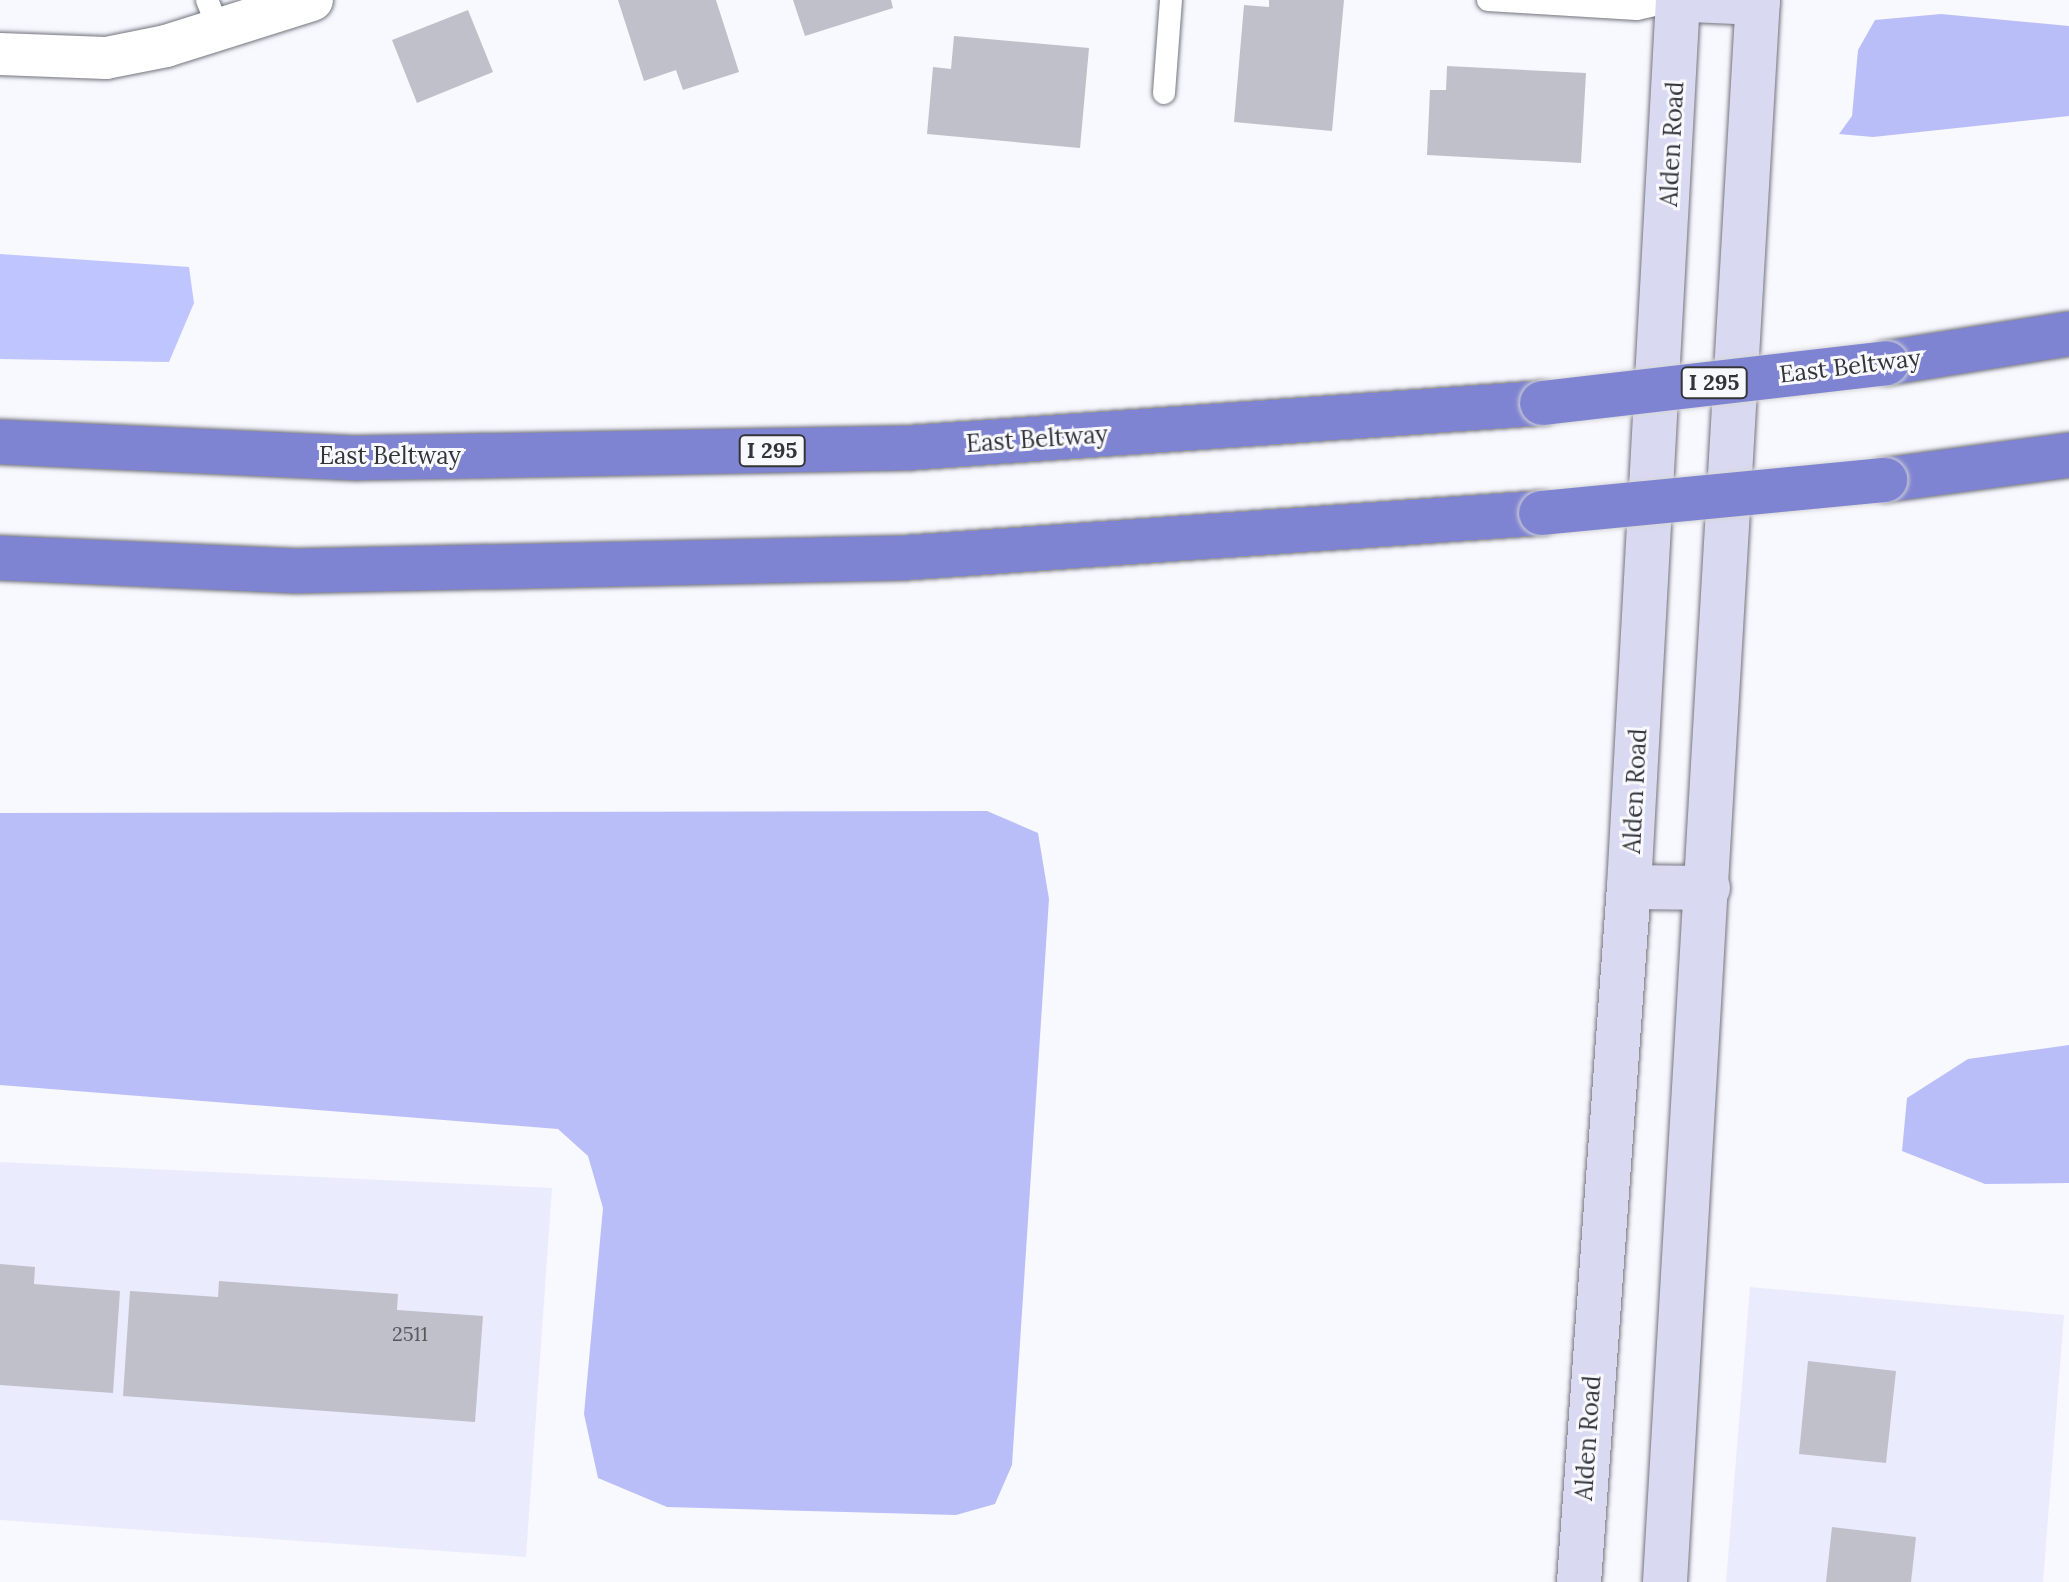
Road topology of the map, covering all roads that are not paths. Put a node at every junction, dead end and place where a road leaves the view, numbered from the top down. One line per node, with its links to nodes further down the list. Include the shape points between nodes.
1 (312, 0): 7 (street)
2 (1171, 0): 9 (lane)
3 (1488, 0): 4 (lane, via 1637,9)
4 (1677, 0): 14 (street, Alden Road)
5 (1691, 0): 6 (street)
6 (1758, 1): 15 (street)
7 (213, 15): 8 (street, via 106,58)
8 (0, 54)
9 (1164, 93)
10 (2069, 334): 11 (highway, East Beltway / I 295, bridge, via 1887,363 1542,403 891,449 358,458)
11 (0, 442)
12 (2069, 455): 13 (highway, bridge, via 1885,480 1541,513 902,558 296,571)
13 (0, 558)
14 (1629, 887): 15 (street); 16 (street, Alden Road)
15 (1708, 888): 17 (street)
16 (1579, 1582)
17 (1665, 1582)

